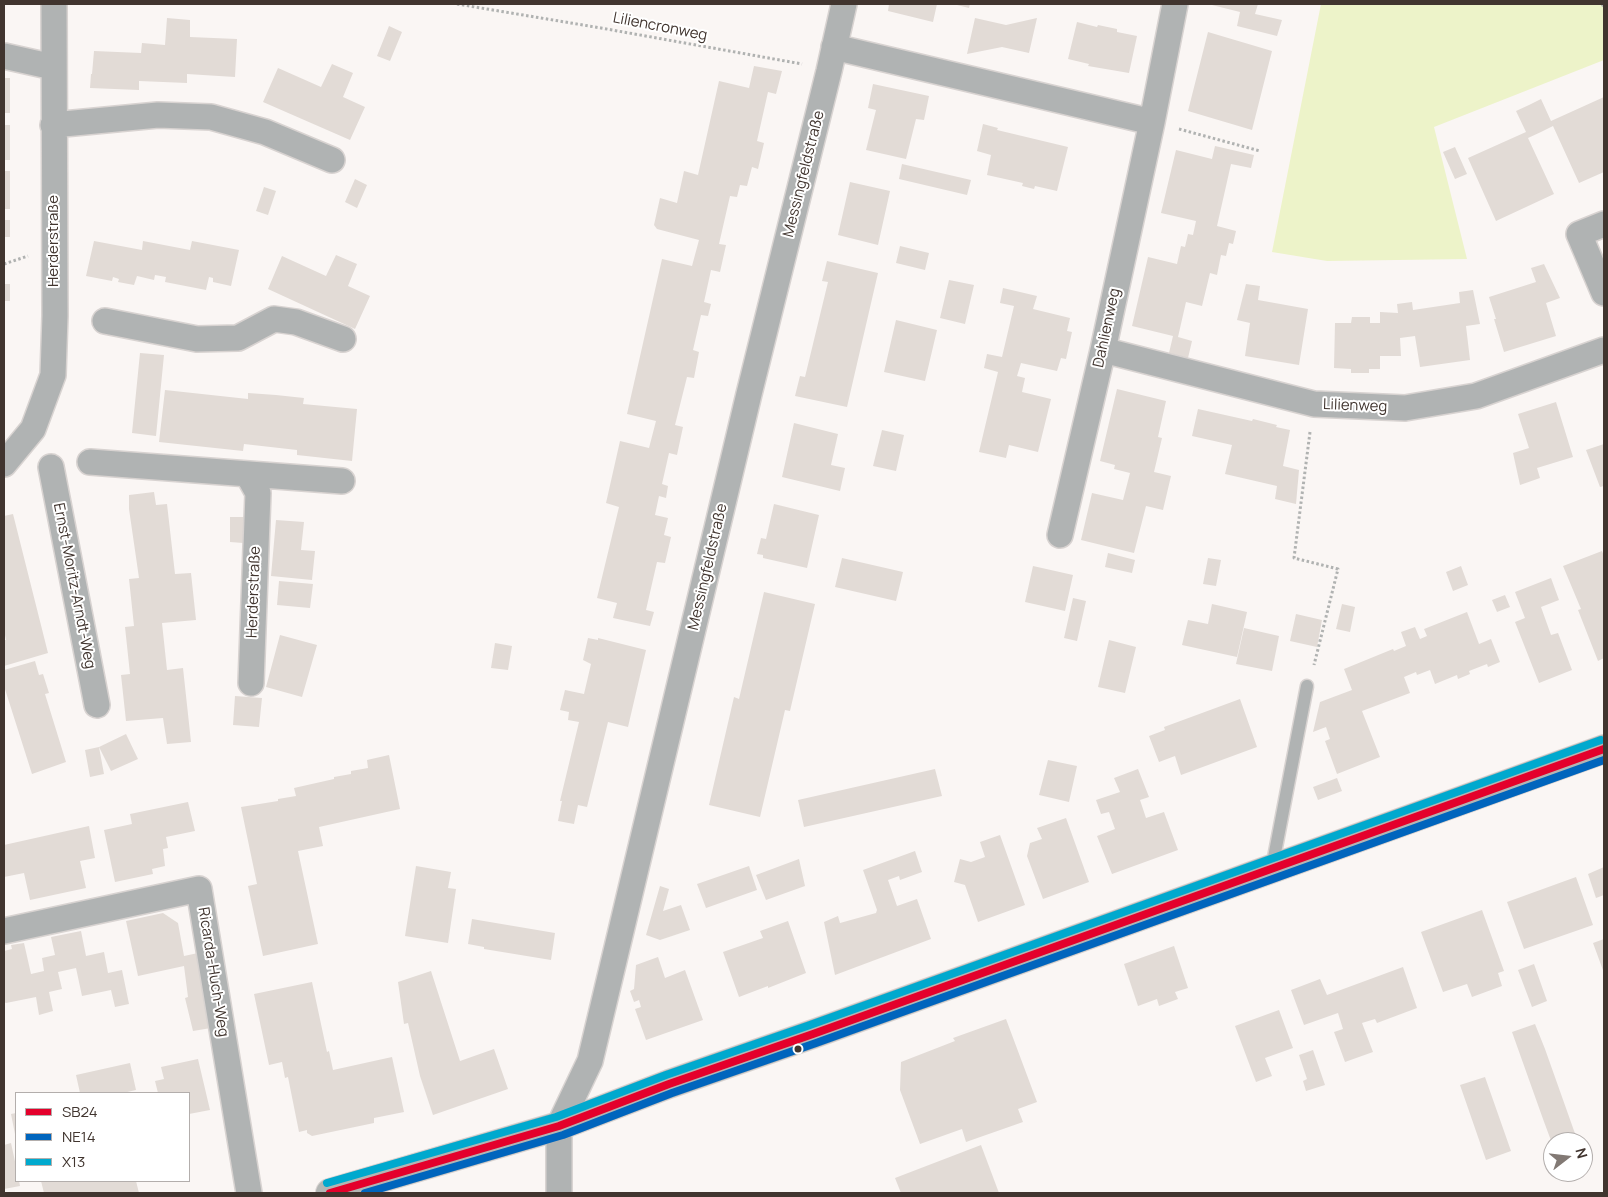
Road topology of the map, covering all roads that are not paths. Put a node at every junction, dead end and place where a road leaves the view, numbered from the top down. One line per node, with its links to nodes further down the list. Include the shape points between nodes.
1 (54, 4): 6 (street, Herderstraße)
2 (844, 4): 5 (street, Messingfeldstraße)
3 (1174, 4): 7 (street, Dahlienweg)
4 (4, 56): 6 (street)
5 (832, 59): 7 (street); 28 (street, Messingfeldstraße, via 590,1061)
6 (53, 67): 8 (street, Herderstraße)
7 (1152, 122): 14 (street, Dahlienweg)
8 (53, 125): 9 (street, via 158,115 212,117 265,132); 17 (street, Herderstraße, via 53,375 33,429)
9 (332, 160)
10 (1604, 224): 11 (street, via 1579,234)
11 (1604, 293)
12 (105, 321): 13 (street, via 197,339 238,338 274,319 296,322)
13 (343, 339)
14 (1103, 350): 15 (street, Lilienweg, via 1314,404 1405,408 1476,396); 21 (street, Dahlienweg)
15 (1604, 350)
16 (90, 462): 19 (street)
17 (4, 464)
18 (51, 467): 24 (street, Ernst-Moritz-Arndt-Weg)
19 (248, 475): 20 (street); 22 (street, Herderstraße, via 258,493)
20 (342, 481)
21 (1060, 535)
22 (251, 683)
23 (1307, 686): 26 (lane)
24 (97, 704)
25 (1604, 749): 26 (main road)
26 (1272, 868): 28 (main road)
27 (4, 931): 29 (street, Ricarda-Huch-Weg, via 199,889)
28 (559, 1126): 30 (main road); 31 (street)
29 (249, 1193)
30 (330, 1193)
31 (559, 1193)

